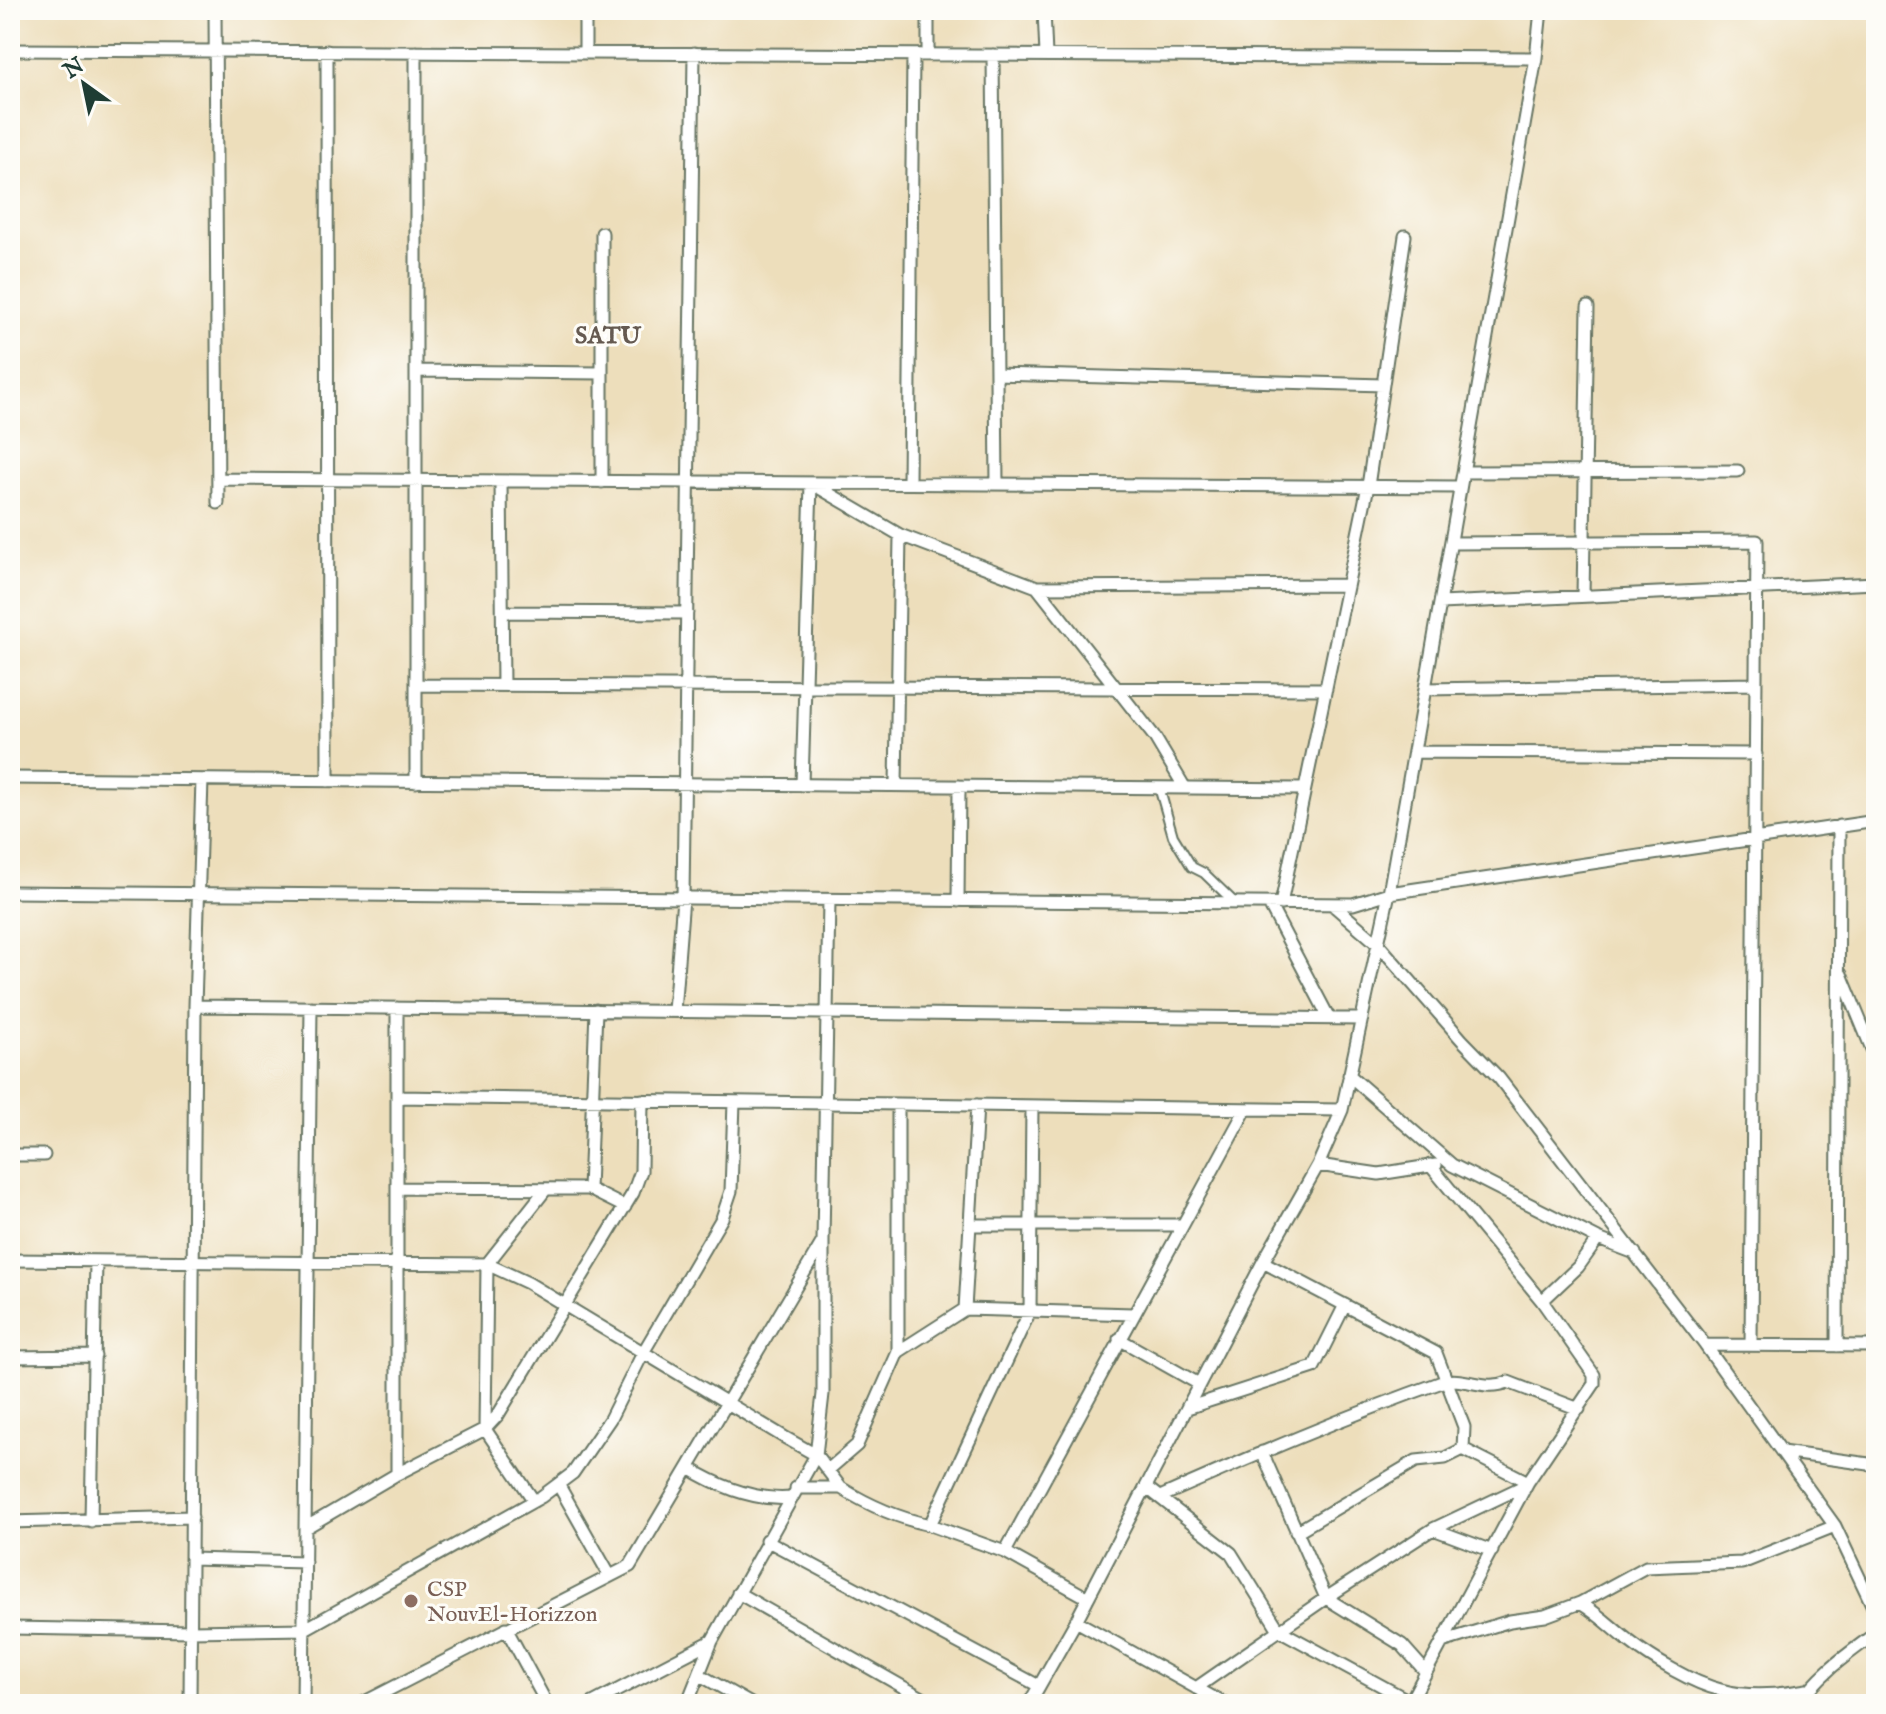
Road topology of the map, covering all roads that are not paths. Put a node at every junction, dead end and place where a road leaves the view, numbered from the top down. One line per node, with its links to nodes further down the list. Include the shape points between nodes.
1 (215, 10): 7 (street)
2 (585, 10): 10 (street)
3 (928, 10): 13 (street)
4 (1541, 10): 16 (street)
5 (1045, 11): 15 (street)
6 (10, 50): 7 (street)
7 (214, 51): 8 (street); 27 (street)
8 (327, 51): 9 (street); 28 (street)
9 (416, 52): 10 (street); 20 (street)
10 (585, 53): 11 (street)
11 (694, 53): 12 (street); 32 (street)
12 (913, 55): 13 (street); 34 (street)
13 (928, 55): 14 (street)
14 (993, 55): 15 (street); 22 (street)
15 (1046, 55): 16 (street)
16 (1536, 58): 25 (street)
17 (602, 233): 21 (street)
18 (1405, 236): 23 (street)
19 (1588, 307): 26 (street)
20 (416, 371): 21 (street); 29 (street)
21 (602, 373): 31 (street)
22 (996, 374): 23 (street); 35 (street)
23 (1383, 385): 36 (street)
24 (1738, 471): 26 (street)
25 (1463, 472): 26 (street); 37 (street)
26 (1585, 472): 40 (street)
27 (218, 479): 28 (street); 38 (street)
28 (328, 480): 29 (street); 63 (street)
29 (416, 481): 30 (street); 51 (street)
30 (501, 481): 31 (street); 48 (street)
31 (602, 482): 32 (street)
32 (688, 482): 33 (street); 49 (street)
33 (811, 483): 34 (street); 39 (street); 54 (street)
34 (909, 483): 35 (street)
35 (997, 484): 36 (street)
36 (1368, 486): 37 (street); 43 (street)
37 (1460, 487): 41 (street)
38 (218, 503)
39 (900, 535): 44 (street); 55 (street)
40 (1584, 542): 41 (street); 45 (street, via 1757,541); 46 (street)
41 (1451, 543): 47 (street)
42 (1876, 583): 45 (street)
43 (1347, 585): 44 (street); 57 (street)
44 (1037, 587): 56 (street)
45 (1757, 588): 46 (street); 50 (street)
46 (1583, 596): 47 (street)
47 (1440, 603): 58 (street)
48 (502, 612): 49 (street); 52 (street)
49 (687, 613): 53 (street)
50 (1756, 684): 58 (street); 60 (street)
51 (416, 685): 52 (street); 64 (street)
52 (503, 685): 53 (street)
53 (685, 686): 54 (street); 65 (street)
54 (805, 687): 55 (street); 66 (street)
55 (898, 687): 56 (street); 67 (street)
56 (1115, 688): 57 (street); 70 (street, via 1154,736)
57 (1326, 689): 71 (street)
58 (1425, 689): 59 (street)
59 (1414, 752): 60 (street); 76 (street)
60 (1756, 754): 74 (street)
61 (10, 778): 62 (street)
62 (202, 780): 63 (street); 77 (street)
63 (328, 781): 64 (street)
64 (416, 782): 65 (street)
65 (684, 784): 66 (street); 78 (street)
66 (802, 785): 67 (street)
67 (896, 785): 68 (street)
68 (959, 786): 69 (street); 80 (street)
69 (1159, 787): 70 (street); 81 (street, via 1173,836 1192,867)
70 (1185, 788): 71 (street)
71 (1305, 789): 82 (street)
72 (1876, 821): 73 (street)
73 (1839, 826): 74 (street); 85 (street)
74 (1755, 838): 76 (street); 136 (street)
75 (10, 892): 77 (street)
76 (1389, 893): 83 (street); 84 (street)
77 (199, 894): 78 (street); 86 (street)
78 (683, 898): 79 (street); 90 (street)
79 (829, 900): 80 (street); 91 (street)
80 (958, 901): 81 (street)
81 (1236, 904): 82 (street)
82 (1275, 904): 83 (street); 92 (street)
83 (1332, 904): 84 (street)
84 (1379, 945): 93 (street); 120 (street, via 1504,1085)
85 (1838, 967): 94 (street); 137 (street)
86 (195, 1006): 87 (street); 123 (street)
87 (311, 1007): 88 (street); 125 (street)
88 (397, 1008): 89 (street); 96 (street)
89 (596, 1010): 90 (street); 97 (street)
90 (674, 1011): 91 (street)
91 (827, 1013): 92 (street); 100 (street)
92 (1329, 1018): 93 (street)
93 (1362, 1019): 95 (street)
94 (1876, 1059)
95 (1349, 1075): 105 (street); 110 (street)
96 (397, 1097): 97 (street); 111 (street)
97 (592, 1100): 98 (street); 113 (street)
98 (642, 1100): 99 (street); 114 (street, via 641,1171)
99 (734, 1102): 100 (street); 139 (street, via 731,1191 722,1218)
100 (825, 1103): 101 (street); 119 (street)
101 (898, 1104): 102 (street); 140 (street)
102 (977, 1105): 103 (street); 115 (street)
103 (1032, 1106): 104 (street); 116 (street)
104 (1246, 1109): 105 (street); 117 (street)
105 (1342, 1110): 108 (street)
106 (10, 1155): 107 (street)
107 (44, 1155)
108 (1318, 1165): 109 (street, via 1379,1174); 124 (street)
109 (1430, 1165): 110 (street); 128 (street)
110 (1452, 1165): 118 (street)
111 (397, 1188): 112 (street); 126 (street)
112 (546, 1189): 113 (street); 127 (street)
113 (589, 1189): 114 (street)
114 (625, 1207): 129 (street)
115 (970, 1225): 116 (street); 131 (street)
116 (1031, 1225): 117 (street); 132 (street)
117 (1181, 1225): 133 (street)
118 (1598, 1239): 120 (street); 128 (street)
119 (823, 1240): 145 (street); 152 (street, via 823,1394)
120 (1635, 1253): 135 (street)
121 (10, 1260): 122 (street)
122 (96, 1261): 123 (street); 141 (street)
123 (194, 1262): 125 (street); 164 (street)
124 (1263, 1262): 130 (street); 144 (street)
125 (306, 1263): 126 (street); 169 (street)
126 (397, 1264): 127 (street); 156 (street)
127 (487, 1264): 129 (street); 148 (street)
128 (1542, 1301): 147 (street, via 1594,1375)
129 (566, 1305): 139 (street); 148 (street)
130 (1345, 1305): 143 (street, via 1436,1353); 146 (street, via 1314,1367)
131 (965, 1309): 132 (street); 140 (street)
132 (1030, 1311): 133 (street); 167 (street)
133 (1133, 1314): 134 (street)
134 (1119, 1339): 144 (street); 174 (street)
135 (1705, 1345): 136 (street); 151 (street)
136 (1751, 1345): 137 (street)
137 (1837, 1346): 138 (street)
138 (1876, 1346)
139 (644, 1351): 145 (street); 157 (street, via 610,1419 573,1473)
140 (898, 1352): 155 (street, via 857,1445)
141 (95, 1356): 142 (street); 165 (street)
142 (10, 1357)
143 (1447, 1380): 147 (street, via 1495,1387 1508,1382); 149 (street, via 1464,1427); 150 (street)
144 (1199, 1384): 146 (street)
145 (728, 1404): 152 (street); 154 (street)
146 (1187, 1408): 159 (street)
147 (1579, 1409): 158 (street)
148 (485, 1429): 156 (street); 163 (street)
149 (1463, 1449): 158 (street); 171 (street, via 1445,1458 1416,1461)
150 (1262, 1452): 162 (street); 171 (street)
151 (1782, 1452): 153 (street); 168 (street)
152 (816, 1455): 155 (street); 161 (street)
153 (1876, 1465)
154 (689, 1468): 161 (street, via 769,1500); 177 (street, via 630,1566)
155 (828, 1470): 160 (street)
156 (397, 1474): 169 (street)
157 (558, 1484): 163 (street); 177 (street)
158 (1527, 1484): 170 (street); 173 (street)
159 (1146, 1487): 162 (street); 179 (street)
160 (841, 1488): 161 (street); 167 (street, via 873,1507)
161 (794, 1493): 172 (street)
162 (1160, 1497): 187 (street, via 1231,1553)
163 (534, 1501): 186 (street)
164 (192, 1517): 165 (street); 175 (street)
165 (91, 1521): 166 (street)
166 (10, 1522)
167 (930, 1525): 174 (street)
168 (1835, 1526): 181 (street, via 1742,1563 1646,1567); 182 (street)
169 (305, 1528): 176 (street)
170 (1433, 1529): 173 (street); 180 (street)
171 (1296, 1532): 180 (street)
172 (766, 1540): 178 (street); 194 (street)
173 (1492, 1551): 191 (street)
174 (1005, 1552): 179 (street)
175 (191, 1559): 176 (street); 188 (street)
176 (305, 1562): 186 (street)
177 (610, 1576): 185 (street)
178 (738, 1593): 190 (street); 197 (street)
179 (1088, 1598): 183 (street)
180 (1326, 1598): 187 (street); 192 (street, via 1402,1645)
181 (1580, 1603): 191 (street); 196 (street, via 1644,1651 1721,1690 1773,1696)
182 (1876, 1613)
183 (1076, 1621): 194 (street); 195 (street)
184 (10, 1628): 188 (street)
185 (506, 1628): 201 (street); 202 (street)
186 (305, 1629): 188 (street); 200 (street)
187 (1279, 1630): 195 (street); 198 (street)
188 (191, 1631): 199 (street)
189 (1876, 1633): 196 (street)
190 (712, 1641): 193 (street); 203 (street)
191 (1442, 1642): 192 (street)
192 (1426, 1672): 198 (street)
193 (700, 1675): 204 (street); 205 (street)
194 (1039, 1686): 207 (street)
195 (1196, 1688): 208 (street)
196 (1807, 1690): 209 (street); 210 (street)
197 (918, 1701): 206 (street)
198 (1412, 1703)
199 (190, 1704)
200 (303, 1704)
201 (361, 1704)
202 (547, 1704)
203 (591, 1704)
204 (687, 1704)
205 (751, 1704)
206 (933, 1704)
207 (1029, 1704)
208 (1225, 1704)
209 (1799, 1704)
210 (1814, 1704)

